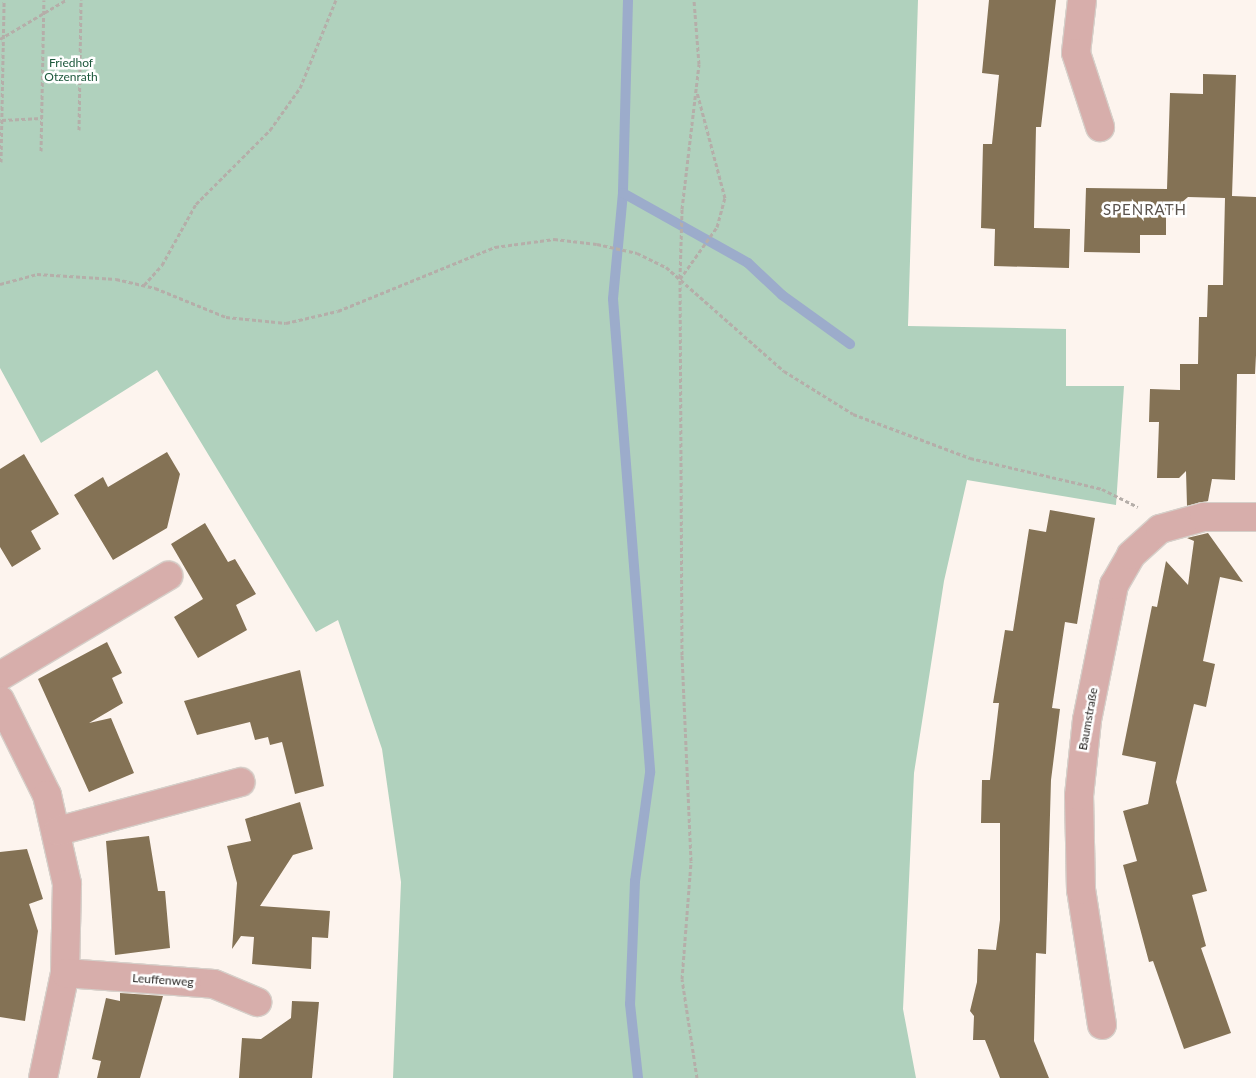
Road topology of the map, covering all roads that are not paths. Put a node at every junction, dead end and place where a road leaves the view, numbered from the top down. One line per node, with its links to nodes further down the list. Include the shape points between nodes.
1 (1082, 0): 2 (street, via 1076,53)
2 (1100, 127)
3 (1256, 517): 11 (street, Baumstraße, via 1204,517 1160,529 1131,556 1114,585 1080,766 1081,890)
4 (168, 576): 5 (street)
5 (0, 676)
6 (0, 700): 8 (street, via 34,761)
7 (241, 782): 8 (street)
8 (58, 832): 9 (street, via 69,901)
9 (65, 973): 10 (street, Leuffenweg, via 214,984); 12 (street)
10 (257, 1002)
11 (1102, 1024)
12 (43, 1078)

